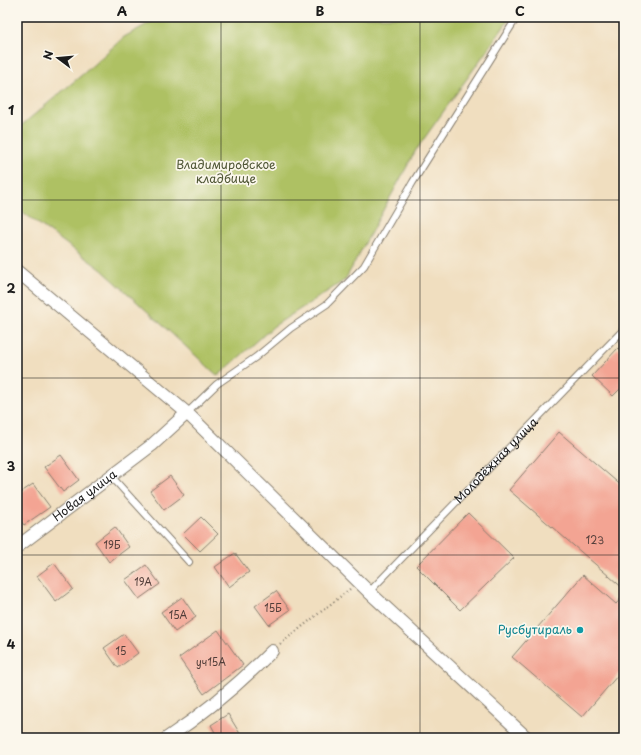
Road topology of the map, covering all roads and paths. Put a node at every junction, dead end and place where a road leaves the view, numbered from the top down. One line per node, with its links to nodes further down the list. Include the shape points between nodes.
1 (517, 17): 4 (lane, via 413,182 364,266 327,304 217,384)
2 (17, 271): 4 (street)
3 (624, 329): 9 (lane, Молодёжная улица)
4 (187, 413): 5 (street, Новая улица, via 152,445); 8 (street)
5 (111, 476): 6 (street, Новая улица); 7 (lane)
6 (17, 547)
7 (189, 562)
8 (359, 582): 9 (street); 10 (path)
9 (369, 592): 12 (street)
10 (272, 651): 11 (street, via 250,674 186,726)
11 (167, 738)
12 (527, 738)

